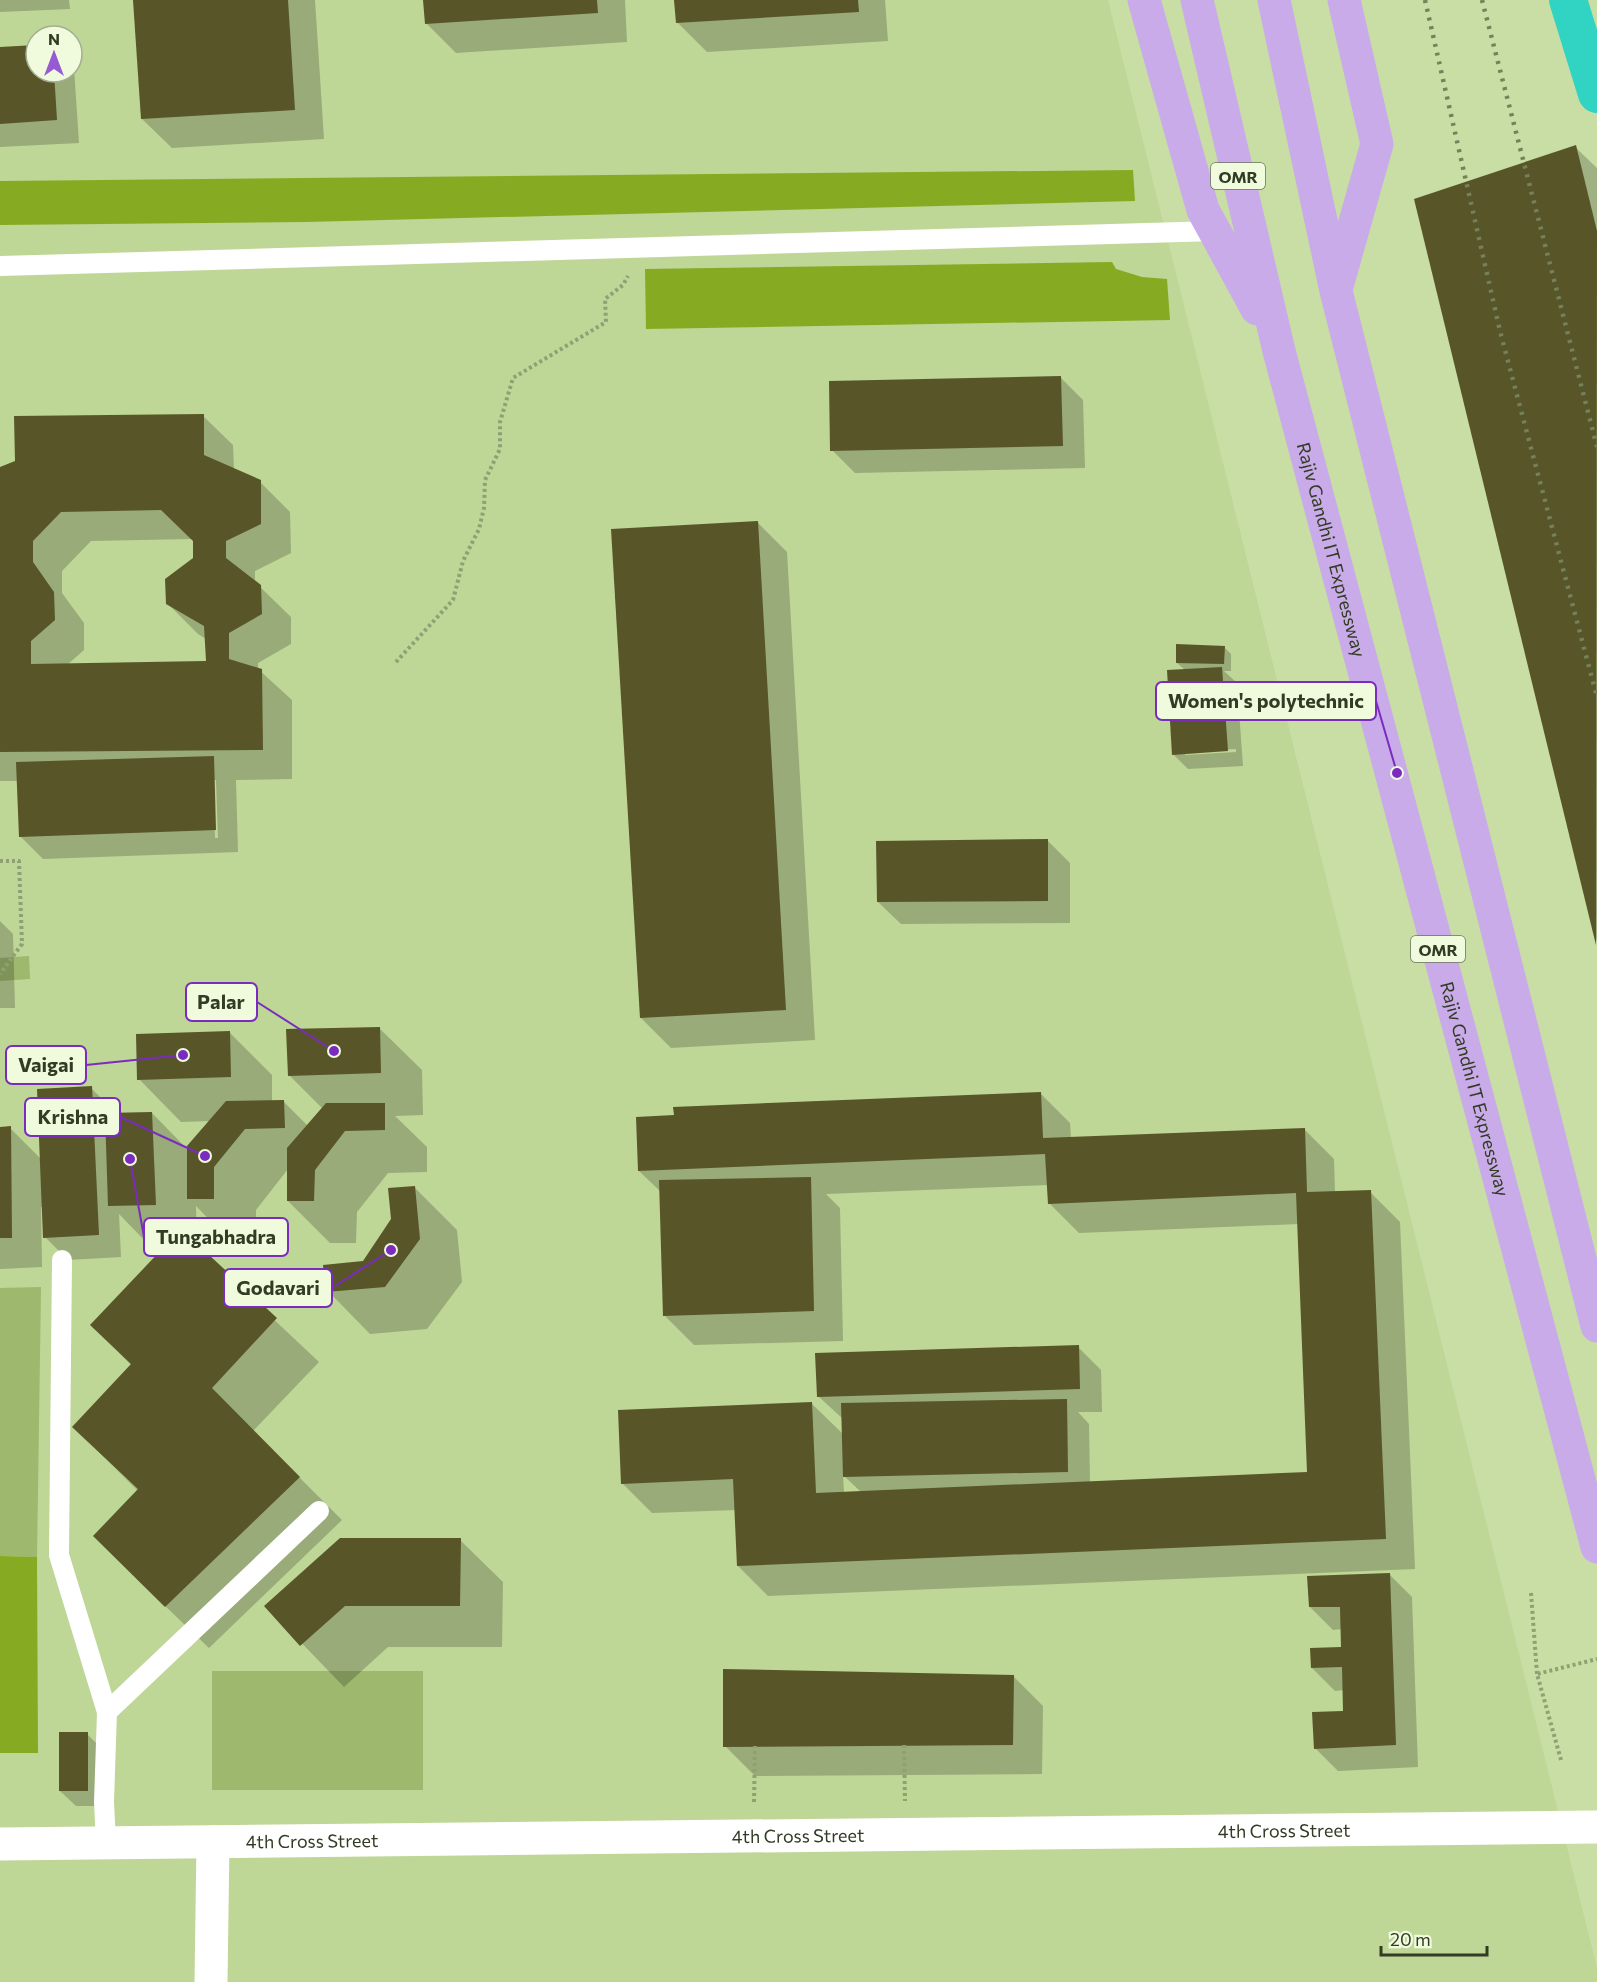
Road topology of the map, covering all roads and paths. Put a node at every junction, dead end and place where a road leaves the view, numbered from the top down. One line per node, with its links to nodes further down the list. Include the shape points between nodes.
1 (1144, 0): 5 (main road, via 1203,210)
2 (1197, 0): 9 (main road, Rajiv Gandhi IT Expressway / OMR)
3 (1274, 0): 8 (main road)
4 (1344, 0): 8 (main road, via 1377,144)
5 (1216, 231): 6 (lane); 9 (main road)
6 (636, 248): 7 (lane); 10 (path, via 633,267 623,285 605,298 606,322 513,378 500,422 500,449 486,480 479,529 463,561 453,600)
7 (0, 266)
8 (1336, 291): 14 (main road)
9 (1279, 351): 16 (main road, Rajiv Gandhi IT Expressway / OMR)
10 (396, 662)
11 (0, 861): 12 (path, via 19,861 22,944)
12 (0, 974)
13 (62, 1260): 20 (lane, via 59,1555)
14 (1597, 1326)
15 (319, 1511): 20 (lane)
16 (1597, 1547)
17 (1531, 1593): 19 (path)
18 (1597, 1659): 19 (path)
19 (1537, 1674): 23 (path)
20 (107, 1712): 28 (lane)
21 (904, 1745): 25 (path)
22 (755, 1746): 26 (path)
23 (1561, 1760)
24 (1597, 1827): 25 (street, 4th Cross Street)
25 (905, 1834): 26 (street, 4th Cross Street)
26 (753, 1835): 27 (street, 4th Cross Street)
27 (213, 1842): 28 (street, 4th Cross Street); 30 (street)
28 (106, 1843): 29 (street, 4th Cross Street)
29 (0, 1844)
30 (211, 1982)

